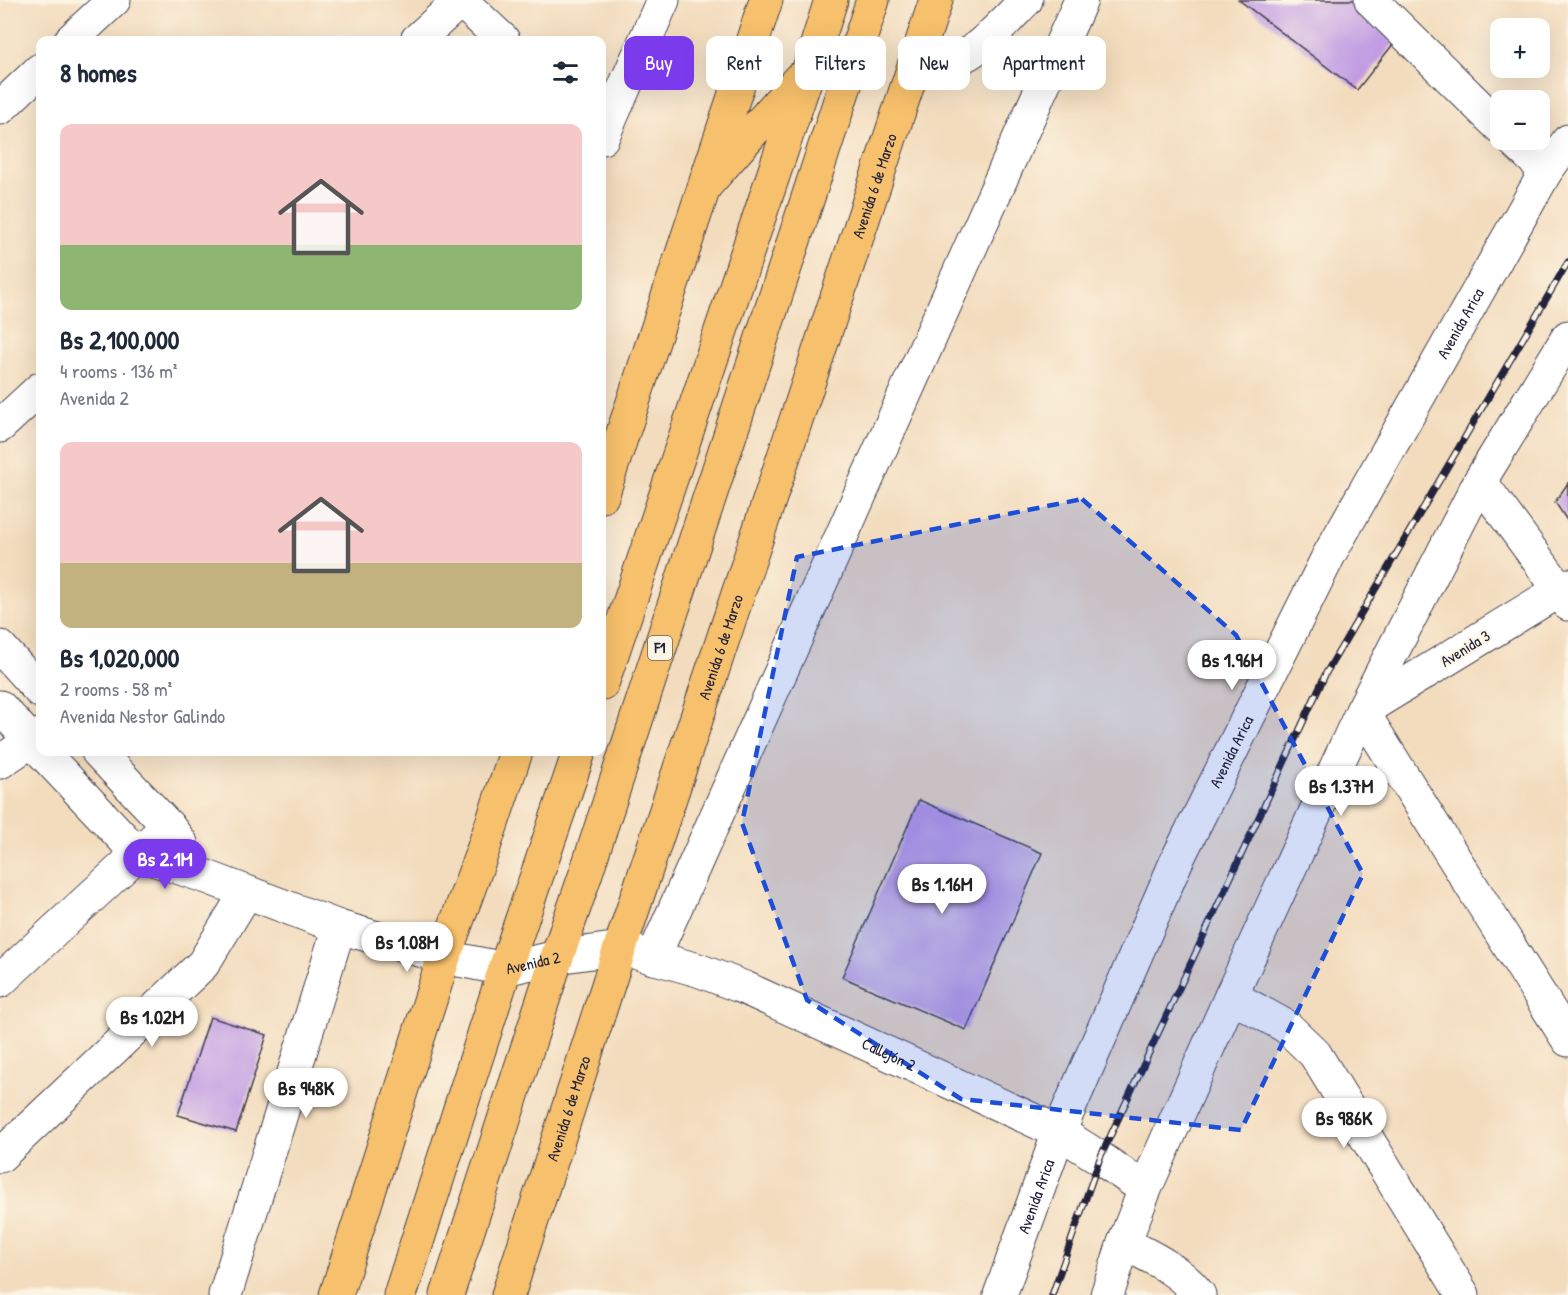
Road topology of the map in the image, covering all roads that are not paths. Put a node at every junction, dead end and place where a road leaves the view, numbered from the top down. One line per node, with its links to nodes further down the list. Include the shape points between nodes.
1 (114, 0): 11 (street)
2 (461, 0): 12 (street); 13 (street)
3 (663, 0): 23 (street)
4 (766, 0): 27 (main road)
5 (831, 0): 14 (main road)
6 (873, 0): 53 (main road, F1)
7 (936, 0): 15 (main road, Avenida 6 de Marzo)
8 (1026, 0): 16 (street)
9 (1081, 0): 54 (street)
10 (1371, 0): 22 (street)
11 (75, 36)
12 (421, 36)
13 (499, 36)
14 (820, 36)
15 (925, 36)
16 (970, 52)
17 (36, 74): 21 (street)
18 (795, 83): 27 (main road)
19 (802, 90): 35 (main road)
20 (907, 90): 51 (main road, Avenida 6 de Marzo)
21 (0, 108)
22 (1490, 117)
23 (606, 126)
24 (1568, 141): 26 (street, Avenida Arica)
25 (1524, 150): 26 (street)
26 (1546, 171): 59 (street, Avenida Arica, via 1329,555 1177,860)
27 (705, 186): 32 (main road)
28 (1568, 337): 31 (street)
29 (36, 393): 30 (street)
30 (0, 426)
31 (1480, 481): 33 (street); 38 (street)
32 (606, 484)
33 (1565, 593): 38 (street, Avenida 3)
34 (0, 647): 36 (street)
35 (606, 672)
36 (36, 687)
37 (0, 707): 39 (street, Avenida 2)
38 (1362, 711): 57 (street); 58 (street)
39 (36, 742)
40 (36, 746): 45 (street)
41 (49, 756): 47 (street, Avenida 2)
42 (102, 756): 46 (street)
43 (515, 756): 52 (main road)
44 (578, 756): 55 (main road)
45 (0, 762)
46 (168, 826): 47 (street); 48 (street)
47 (138, 854): 48 (street, Avenida 2); 56 (street)
48 (207, 878): 49 (street, Avenida 2)
49 (246, 893): 50 (street, Avenida 2); 60 (street, via 203,964)
50 (339, 927): 52 (street, Avenida 2); 63 (street)
51 (620, 948): 53 (street, Avenida 2); 54 (street, Callejón 2); 67 (main road, Avenida 6 de Marzo)
52 (444, 957): 55 (street, Avenida 2); 64 (main road)
53 (556, 957): 55 (street, Avenida 2); 66 (main road, F1)
54 (654, 958): 59 (street, Callejón 2, via 745,988)
55 (505, 969): 65 (main road)
56 (0, 981)
57 (1231, 996): 61 (street); 71 (street, via 1287,1027 1315,1054)
58 (1568, 1040)
59 (1059, 1132): 61 (street, Callejón 2); 68 (street, Avenida Arica)
60 (0, 1156)
61 (1145, 1189): 62 (street)
62 (1124, 1243): 69 (street); 70 (street, via 1163,1263)
63 (225, 1295)
64 (336, 1295)
65 (400, 1295)
66 (447, 1295)
67 (508, 1295)
68 (1000, 1295)
69 (1107, 1295)
70 (1199, 1295)
71 (1463, 1295)

